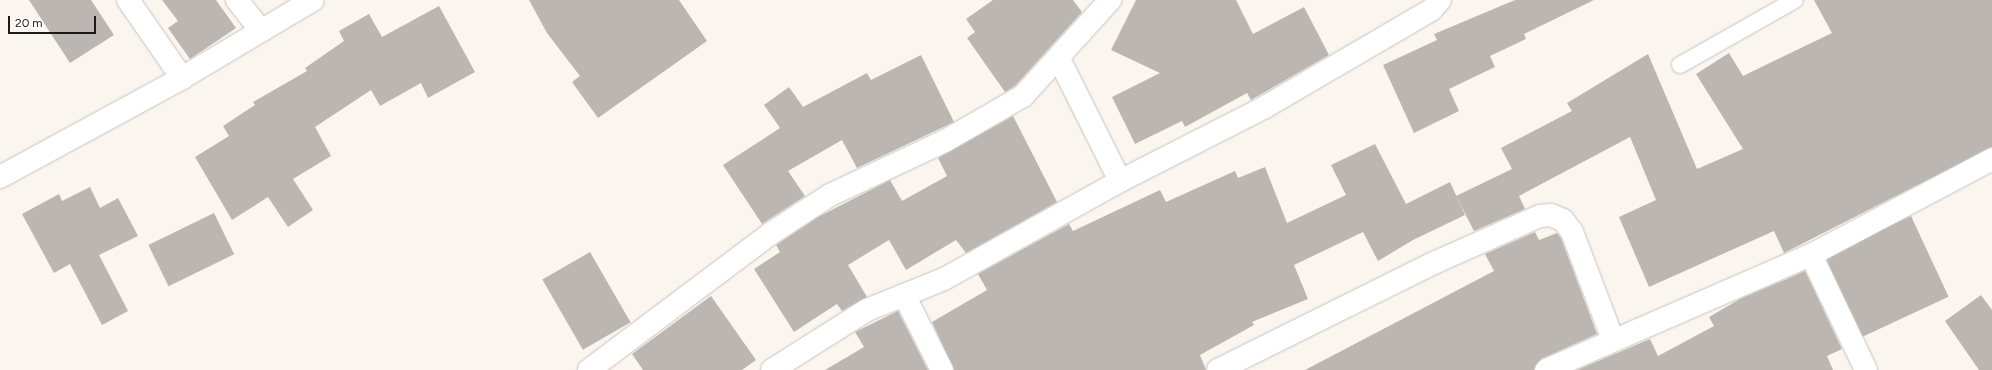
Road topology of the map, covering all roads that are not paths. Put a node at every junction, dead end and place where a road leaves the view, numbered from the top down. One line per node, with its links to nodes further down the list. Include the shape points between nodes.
1 (128, 0): 10 (street)
2 (237, 0): 7 (street)
3 (313, 0): 7 (street)
4 (1110, 0): 8 (street)
5 (1440, 0): 13 (street, via 1431,10 1264,107)
6 (1795, 0): 9 (lane)
7 (261, 31): 10 (street)
8 (1059, 59): 13 (street); 17 (street, via 1023,96 945,141 823,199)
9 (1680, 65)
10 (182, 78): 12 (street)
11 (1992, 159): 14 (street)
12 (0, 177)
13 (1120, 181): 15 (street, via 944,279)
14 (1811, 255): 16 (street); 22 (street)
15 (904, 295): 18 (street, via 867,310); 19 (street)
16 (1613, 340): 20 (street, via 1572,232 1563,220 1551,215 1540,216 1436,262); 21 (street)
17 (589, 370)
18 (772, 370)
19 (942, 370)
20 (1218, 370)
21 (1546, 370)
22 (1866, 370)

